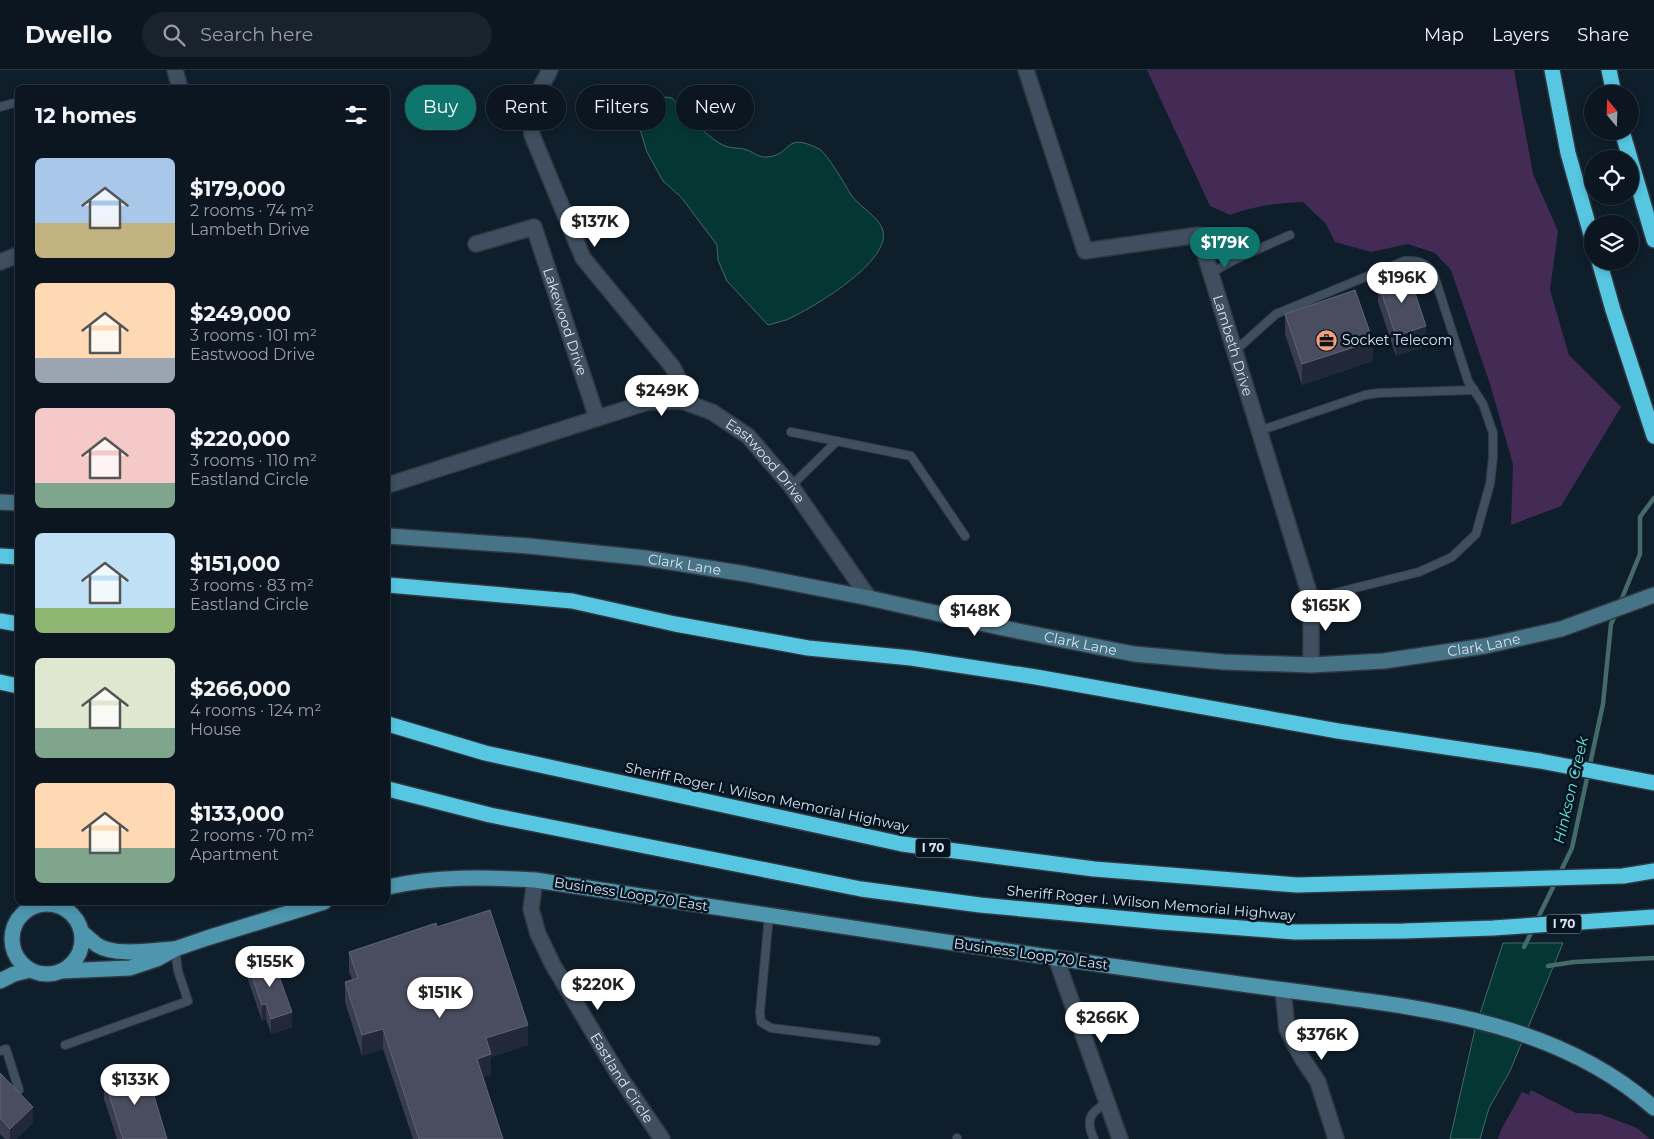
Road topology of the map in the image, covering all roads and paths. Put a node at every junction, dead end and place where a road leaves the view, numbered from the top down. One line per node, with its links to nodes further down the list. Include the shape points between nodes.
1 (550, 70): 21 (street, via 530,113 532,135 583,258 671,365 677,374)
2 (1026, 70): 18 (street, Lambeth Drive, via 1085,251 1199,235)
3 (1552, 70): 11 (highway, via 1568,153)
4 (1609, 70): 7 (highway)
5 (177, 71): 6 (street)
6 (179, 85)
7 (1612, 85)
8 (15, 103): 9 (lane)
9 (0, 107)
10 (1625, 140): 13 (highway)
11 (1586, 215)
12 (1290, 235): 18 (lane)
13 (1654, 240)
14 (476, 244): 22 (street, Lakewood Drive, via 534,227)
15 (15, 256): 16 (street)
16 (0, 262)
17 (1602, 270): 25 (highway)
18 (1211, 273): 19 (street, Lambeth Drive)
19 (1235, 351): 20 (lane, via 1276,314 1404,261 1415,260 1433,272 1468,381); 23 (street, Lambeth Drive)
20 (1474, 390): 23 (lane, via 1365,395); 38 (lane, via 1483,404 1492,433 1493,457 1490,484 1476,534 1452,556 1419,572)
21 (682, 401): 22 (street, Eastwood Drive, via 648,402); 28 (street, Eastwood Drive, via 712,412 748,436)
22 (597, 418): 27 (street, Eastwood Drive)
23 (1259, 431): 38 (street, Lambeth Drive)
24 (791, 432): 26 (lane)
25 (1654, 436)
26 (837, 441): 28 (lane); 32 (lane, via 911,456)
27 (390, 484)
28 (791, 486): 37 (street, Eastwood Drive)
29 (0, 502): 30 (street)
30 (15, 503)
31 (390, 536): 37 (street, Clark Lane, via 645,558)
32 (965, 536)
33 (0, 556): 34 (highway)
34 (15, 557)
35 (390, 584): 45 (highway, via 572,602 808,648 911,658 1017,674)
36 (1654, 595): 41 (street, Clark Lane, via 1561,629 1485,646 1384,661)
37 (869, 598): 41 (street, Clark Lane, via 1134,654)
38 (1311, 599): 41 (street, Lambeth Drive)
39 (0, 621): 40 (highway)
40 (15, 624)
41 (1311, 665)
42 (0, 682): 43 (highway)
43 (15, 685)
44 (390, 725): 47 (highway, Sheriff Roger I. Wilson Memorial Highway / I 70, via 485,753 902,844 1094,869 1297,885 1623,876)
45 (1654, 783)
46 (390, 790): 54 (highway, Sheriff Roger I. Wilson Memorial Highway / I 70, via 490,815 861,889 971,904 1295,932 1493,928)
47 (1654, 871)
48 (535, 880): 49 (main road, Business Loop 70 East, via 456,878); 53 (main road, Business Loop 70 East); 70 (street, Eastland Circle, via 532,909 538,934 618,1074)
49 (390, 887)
50 (43, 905): 55 (main road, via 32,907 20,916)
51 (52, 905): 56 (main road, via 63,908 75,918)
52 (314, 905): 58 (main road)
53 (769, 915): 59 (main road, Business Loop 70 East); 64 (lane, via 760,1012 762,1022 771,1028)
54 (1654, 917)
55 (12, 930): 57 (main road); 60 (main road, via 12,946 18,960)
56 (82, 932): 58 (main road, via 108,950); 61 (main road, via 81,948 74,962)
57 (0, 948)
58 (175, 949): 61 (main road, via 130,968); 65 (lane, via 188,1001)
59 (1056, 958): 63 (main road, Business Loop 70 East); 68 (street)
60 (30, 970): 61 (main road, via 46,974); 62 (main road)
61 (61, 972)
62 (0, 981)
63 (1283, 990): 69 (main road, Business Loop 70 East, via 1415,1007 1497,1026 1559,1048 1615,1078); 73 (street, via 1287,1029 1318,1082)
64 (876, 1041)
65 (65, 1046)
66 (0, 1051): 67 (lane, via 6,1049)
67 (19, 1090)
68 (1107, 1103): 71 (lane, via 1094,1110 1090,1118); 72 (street)
69 (1654, 1108)
70 (662, 1139)
71 (1094, 1139)
72 (1120, 1139)
73 (1336, 1139)

